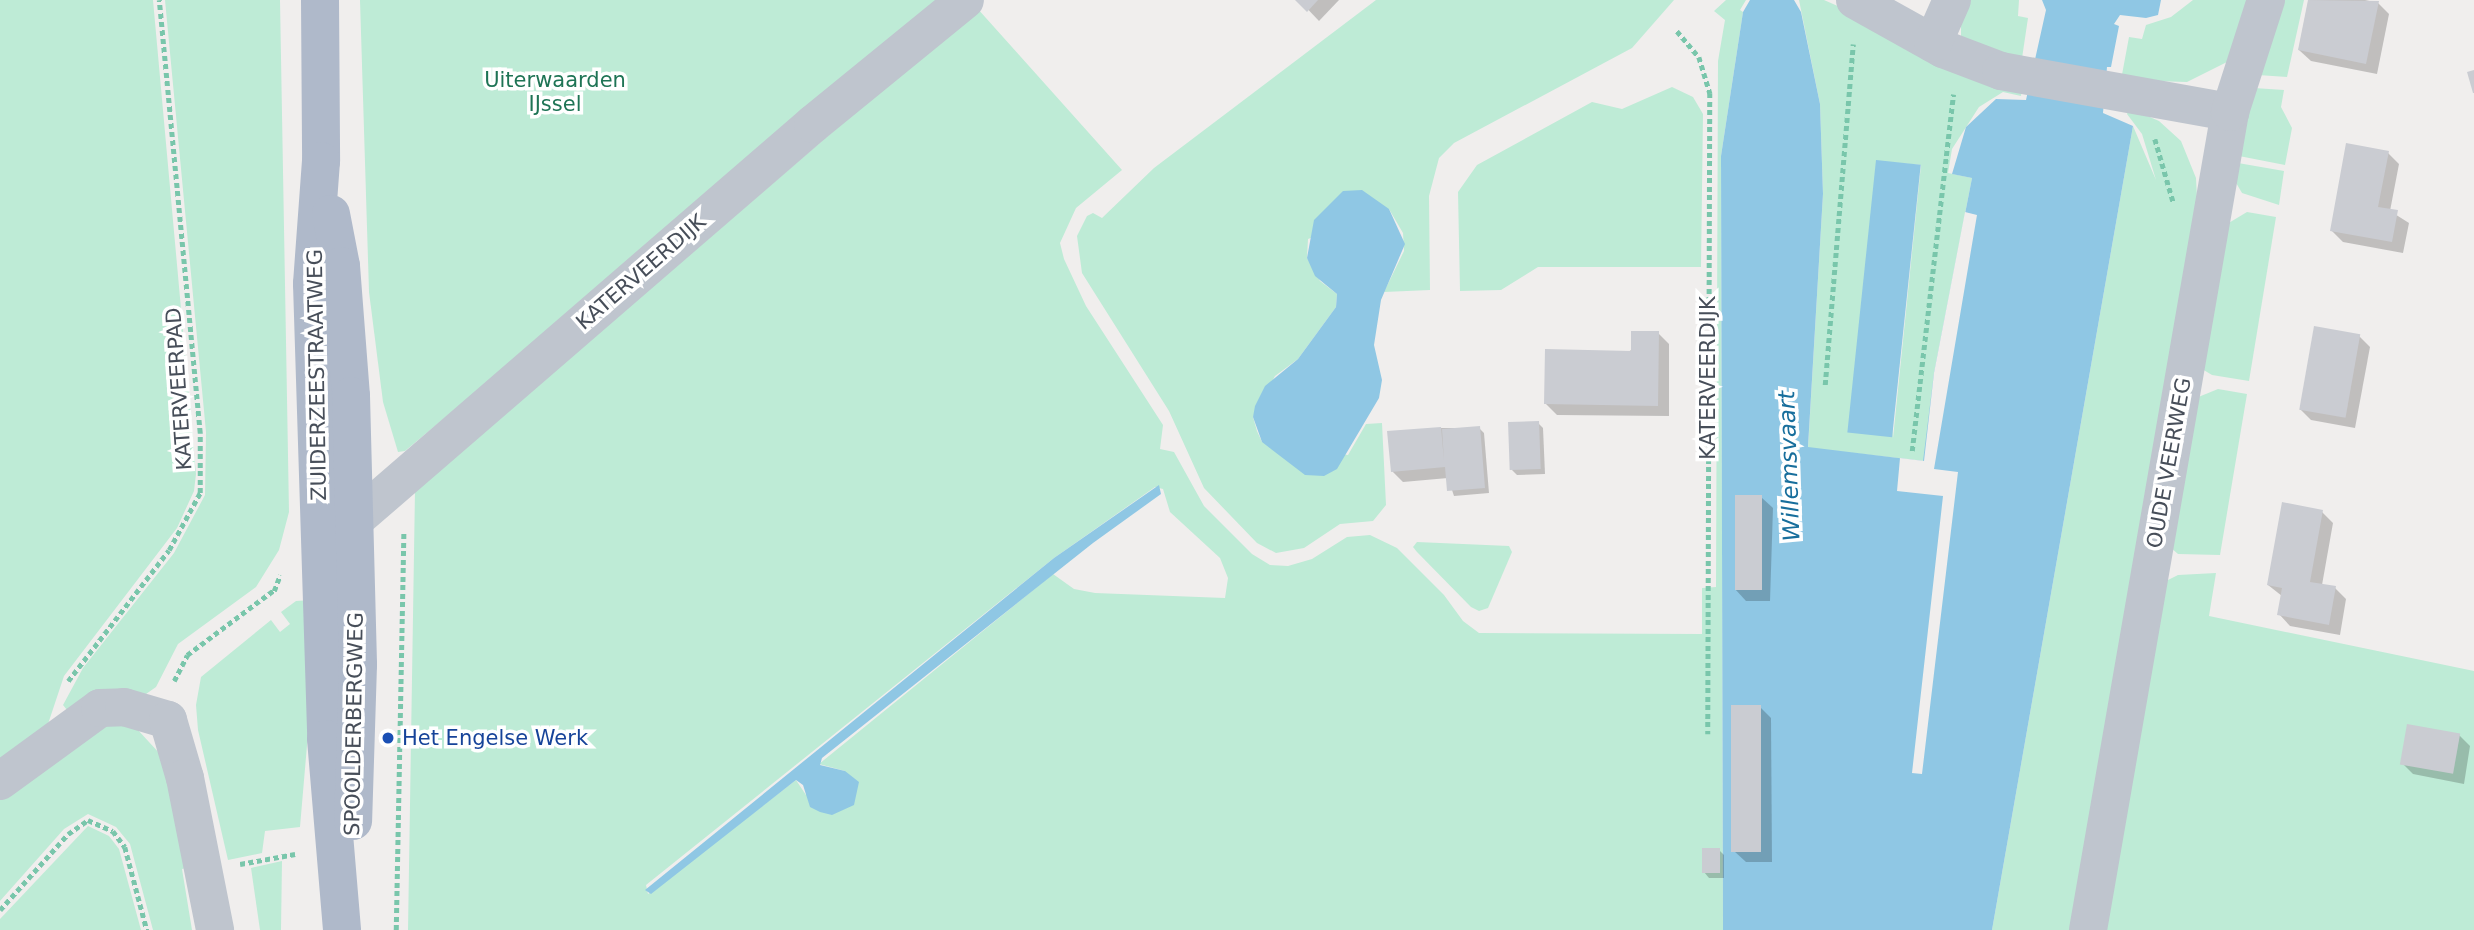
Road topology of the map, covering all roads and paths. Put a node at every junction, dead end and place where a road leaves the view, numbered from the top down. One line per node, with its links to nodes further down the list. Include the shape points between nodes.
1 (159, 0): 19 (path, KATERVEERPAD, via 200,433 200,493 169,550 69,679 57,711)
2 (320, 0): 11 (main road, ZUIDERZEESTRAATWEG)
3 (965, 0): 14 (street, KATERVEERDIJK, via 803,132)
4 (1951, 0): 8 (street)
5 (2266, 0): 10 (street, OUDE VEERWEG)
6 (1857, 1): 8 (street); 12 (path)
7 (1677, 31): 20 (path, KATERVEERDIJK, via 1699,57 1710,93)
8 (1933, 43): 9 (street)
9 (1973, 62): 10 (street, via 2020,76); 13 (path, via 1968,80 1953,92)
10 (2230, 113): 29 (street, OUDE VEERWEG)
11 (321, 161): 15 (main road, ZUIDERZEESTRAATWEG, via 341,266); 16 (main road, ZUIDERZEESTRAATWEG, via 312,284)
12 (1825, 385)
13 (1912, 451)
14 (398, 484): 15 (street, KATERVEERDIJK); 28 (path, via 404,514)
15 (356, 518): 16 (street, KATERVEERDIJK); 27 (main road, SPOOLDERBERGWEG, via 357,741)
16 (321, 548): 27 (main road, SPOOLDERBERGWEG, via 326,739)
17 (274, 591): 18 (path, via 187,655 169,698)
18 (168, 720): 19 (street, via 107,706); 23 (street)
19 (65, 730): 21 (street)
20 (1708, 734)
21 (0, 781)
22 (295, 853): 23 (path)
23 (205, 871): 26 (street)
24 (0, 910): 25 (path, via 68,834 88,820 113,831 125,847)
25 (147, 930)
26 (215, 930)
27 (343, 930)
28 (396, 930)
29 (2088, 930)

